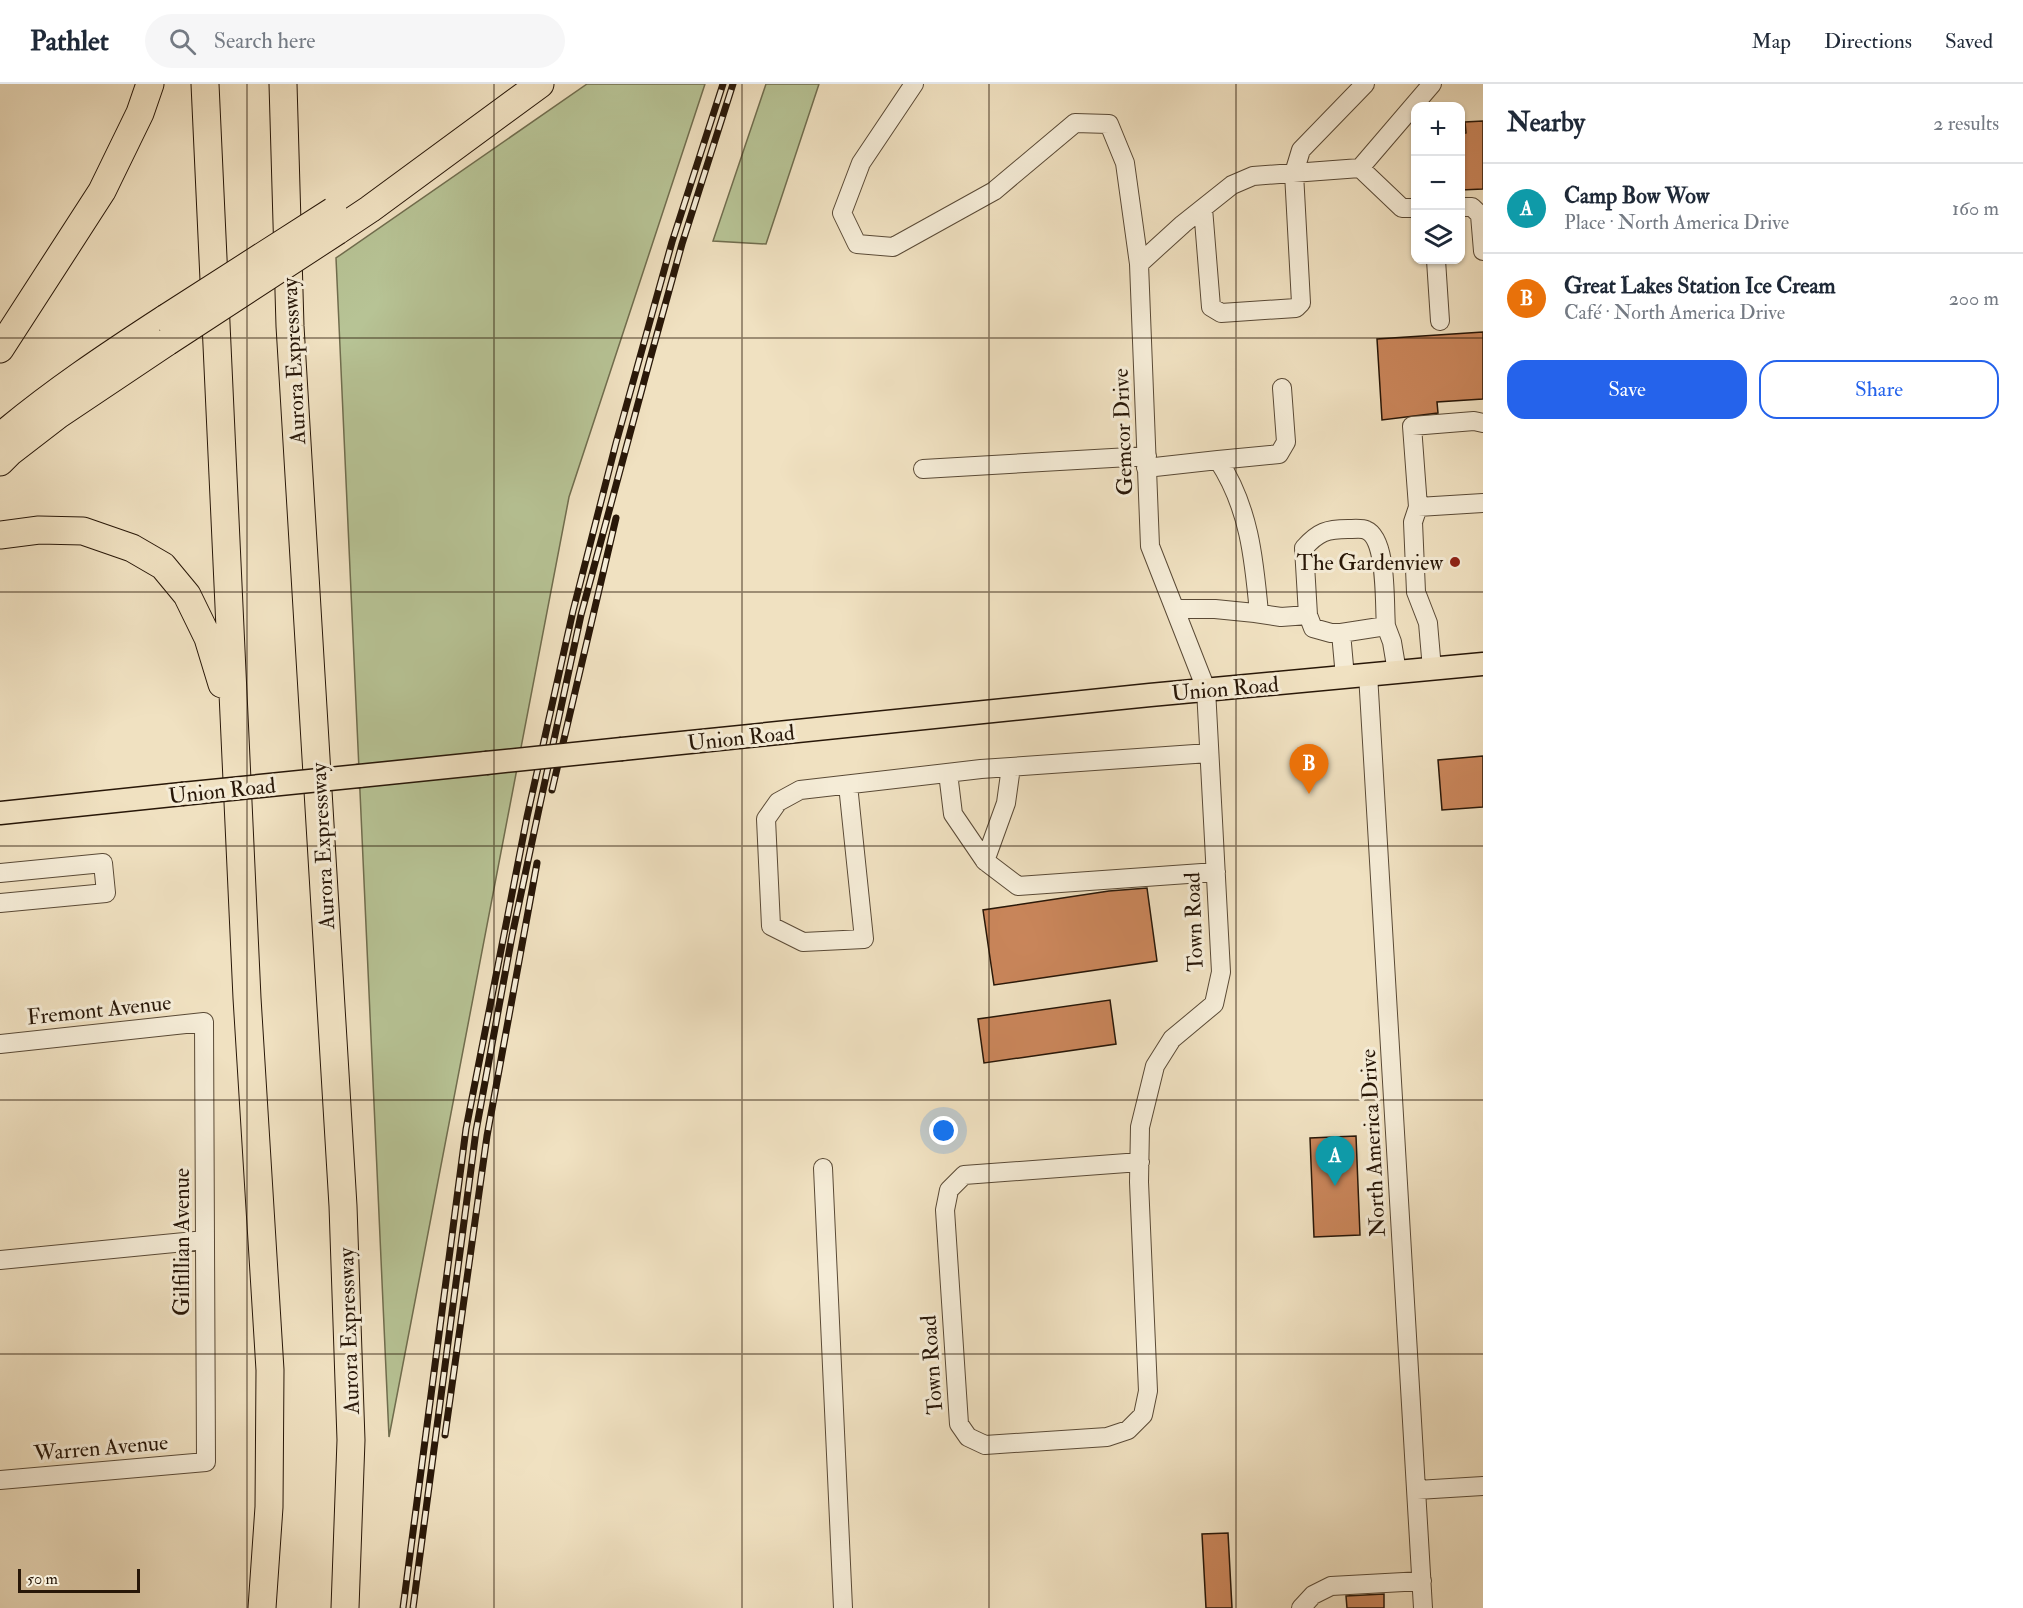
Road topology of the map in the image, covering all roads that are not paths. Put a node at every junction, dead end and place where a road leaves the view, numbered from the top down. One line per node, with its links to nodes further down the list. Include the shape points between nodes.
1 (150, 84): 20 (highway, via 102,191)
2 (205, 84): 42 (highway)
3 (283, 84): 64 (highway, Aurora Expressway, via 290,326 344,1206 351,1440)
4 (521, 84): 14 (highway)
5 (540, 84): 14 (highway, via 370,209)
6 (914, 84): 16 (street, Gemcor Drive, via 861,163 842,213 857,244 893,247 994,191 1075,123 1108,124 1125,163)
7 (1365, 84): 10 (street, via 1301,150)
8 (1432, 84): 9 (street)
9 (1360, 168): 10 (street); 13 (street, via 1402,208)
10 (1294, 173): 12 (street, via 1253,176 1232,185); 12 (street, via 1301,303 1296,308 1221,313 1210,307)
11 (1465, 207): 15 (street, via 1472,207 1480,215)
12 (1203, 208): 16 (street)
13 (1411, 208)
14 (335, 221): 19 (highway, bridge)
15 (1483, 250)
16 (1139, 264): 26 (street, Gemcor Drive)
17 (1436, 264): 18 (street)
18 (1440, 321)
19 (166, 330): 23 (highway, via 127,343); 25 (highway)
20 (0, 349)
21 (1282, 388): 24 (street, via 1286,442 1279,454)
22 (1483, 423): 29 (street, via 1412,426)
23 (0, 437)
24 (1218, 460): 26 (street); 32 (street, via 1232,481 1252,547)
25 (0, 462)
26 (1147, 462): 27 (street); 31 (street, Gemcor Drive, via 1150,546)
27 (922, 469)
28 (1483, 503): 29 (street)
29 (1418, 507): 37 (street, via 1413,522 1416,592 1428,623)
30 (0, 535): 42 (highway, via 39,530 83,531 132,548 163,566 188,595 207,638)
31 (1175, 609): 32 (street); 41 (street, Gemcor Drive)
32 (1259, 613): 33 (street, via 1281,617)
33 (1308, 615): 34 (street, via 1304,548 1330,529 1366,529 1375,536 1381,550); 35 (street, via 1313,628)
34 (1386, 626): 35 (street); 38 (street)
35 (1341, 633): 40 (street)
36 (1483, 664): 37 (main road, Union Road)
37 (1432, 669): 38 (main road, Union Road)
38 (1396, 672): 39 (main road, Union Road)
39 (1368, 674): 40 (main road, Union Road); 61 (street, North America Drive)
40 (1344, 676): 41 (main road, Union Road)
41 (1206, 689): 43 (street, Town Road); 47 (main road, Union Road, bridge)
42 (233, 719): 63 (highway, via 270,1370 269,1507)
43 (1209, 753): 44 (street); 49 (street, Town Road)
44 (1011, 767): 45 (street); 48 (street, via 1006,802)
45 (948, 773): 46 (street); 48 (street, via 953,814)
46 (848, 784): 46 (street, via 800,790 778,802 766,819 771,926 803,942 864,939)
47 (0, 813)
48 (985, 861): 49 (street, via 1018,885)
49 (1216, 872): 54 (street, Town Road, via 1221,972 1214,1004 1172,1039 1155,1066 1140,1126)
50 (0, 873): 51 (street, via 104,864 106,893)
51 (0, 903)
52 (204, 1022): 53 (street, Fremont Avenue); 56 (street, Gilfillian Avenue)
53 (0, 1044)
54 (1140, 1162): 54 (street, Town Road, via 1148,1391 1143,1415 1128,1430 1107,1437 985,1445 968,1437 959,1424 945,1210 949,1190 964,1175)
55 (823, 1168): 65 (street)
56 (205, 1240): 57 (street); 58 (street, Gilfillian Avenue)
57 (0, 1260)
58 (206, 1462): 59 (street, Warren Avenue)
59 (0, 1480)
60 (1483, 1485): 61 (street)
61 (1417, 1490): 62 (street, North America Drive)
62 (1422, 1581): 66 (street, via 1330,1586 1313,1595); 67 (street, North America Drive)
63 (262, 1608)
64 (345, 1608)
65 (843, 1608)
66 (1301, 1608)
67 (1424, 1608)

